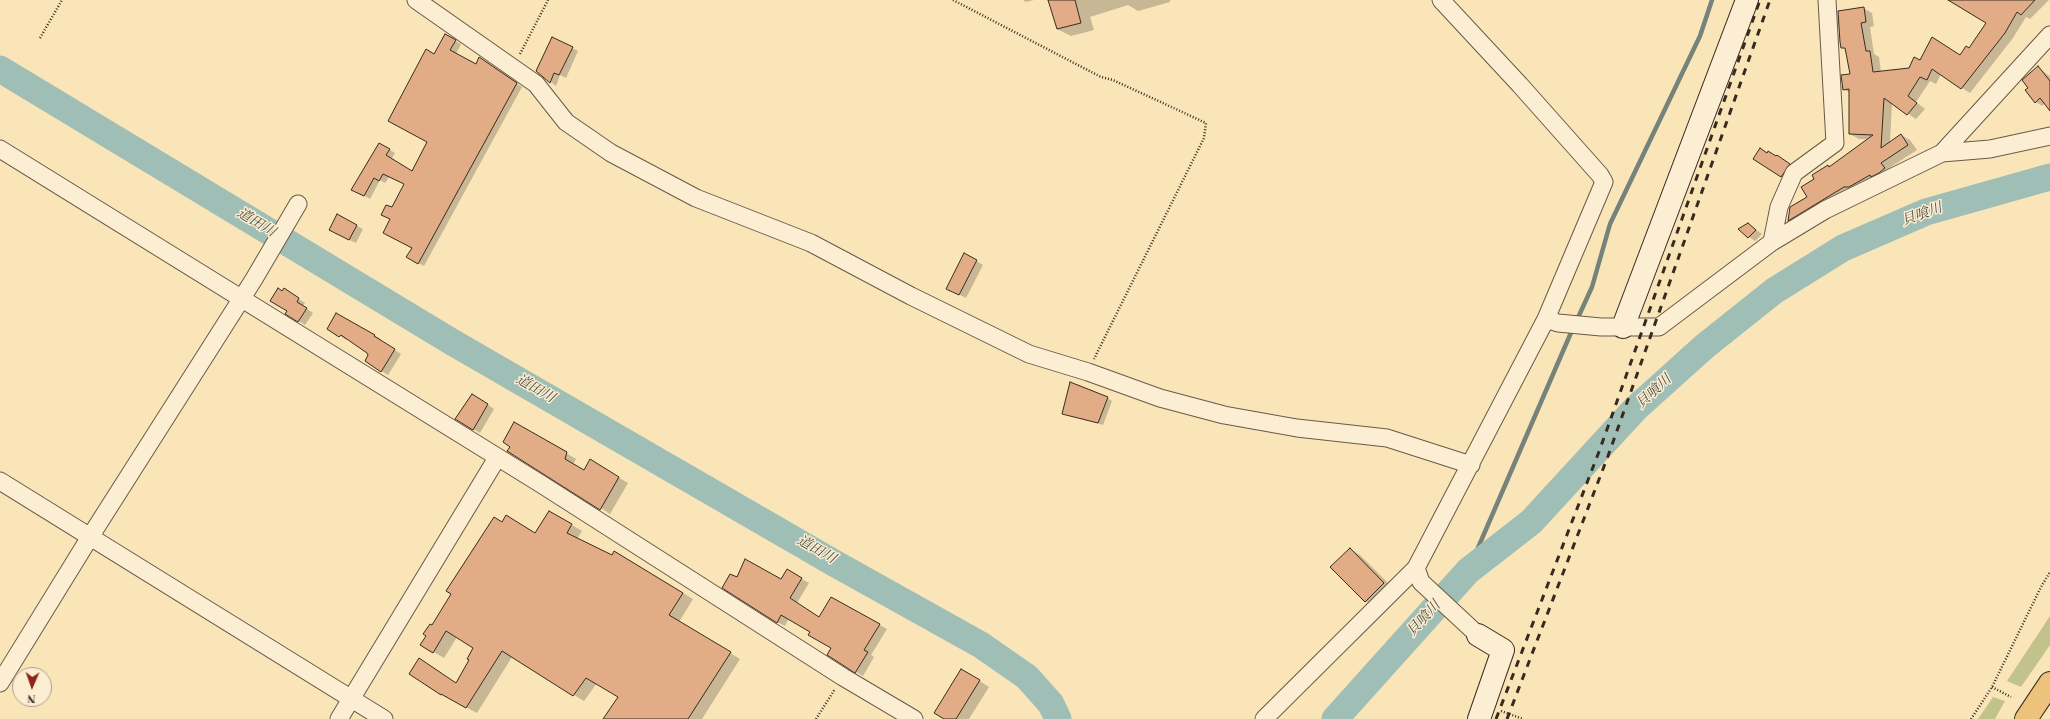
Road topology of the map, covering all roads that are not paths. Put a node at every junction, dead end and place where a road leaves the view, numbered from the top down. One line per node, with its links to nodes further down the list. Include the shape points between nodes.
1 (416, 0): 15 (street, via 512,65 536,84 566,122 611,153 696,198 811,243 1029,354 1160,398 1224,415 1297,428 1387,438)
2 (1441, 0): 12 (street, via 1520,84 1604,182)
3 (1747, 0): 13 (street)
4 (1827, 0): 10 (street, via 1835,143 1794,173 1780,208)
5 (2050, 35): 8 (street)
6 (2050, 136): 8 (street, via 1990,149)
7 (0, 150): 11 (street)
8 (1942, 153): 10 (street, via 1825,210)
9 (298, 204): 11 (street)
10 (1772, 242): 13 (street, via 1659,326)
11 (241, 299): 14 (street); 17 (street)
12 (1552, 321): 13 (street); 15 (street)
13 (1623, 327)
14 (497, 458): 22 (street); 26 (street, via 843,677)
15 (1471, 465): 18 (street)
16 (0, 481): 17 (street)
17 (90, 537): 20 (street); 22 (street)
18 (1418, 575): 19 (street); 27 (street)
19 (1478, 635): 23 (street, via 1503,650)
20 (0, 683)
21 (2050, 683): 28 (highway)
22 (351, 699): 24 (street); 25 (street)
23 (1481, 712)
24 (339, 719)
25 (384, 719)
26 (914, 719)
27 (1264, 719)
28 (2026, 719)

